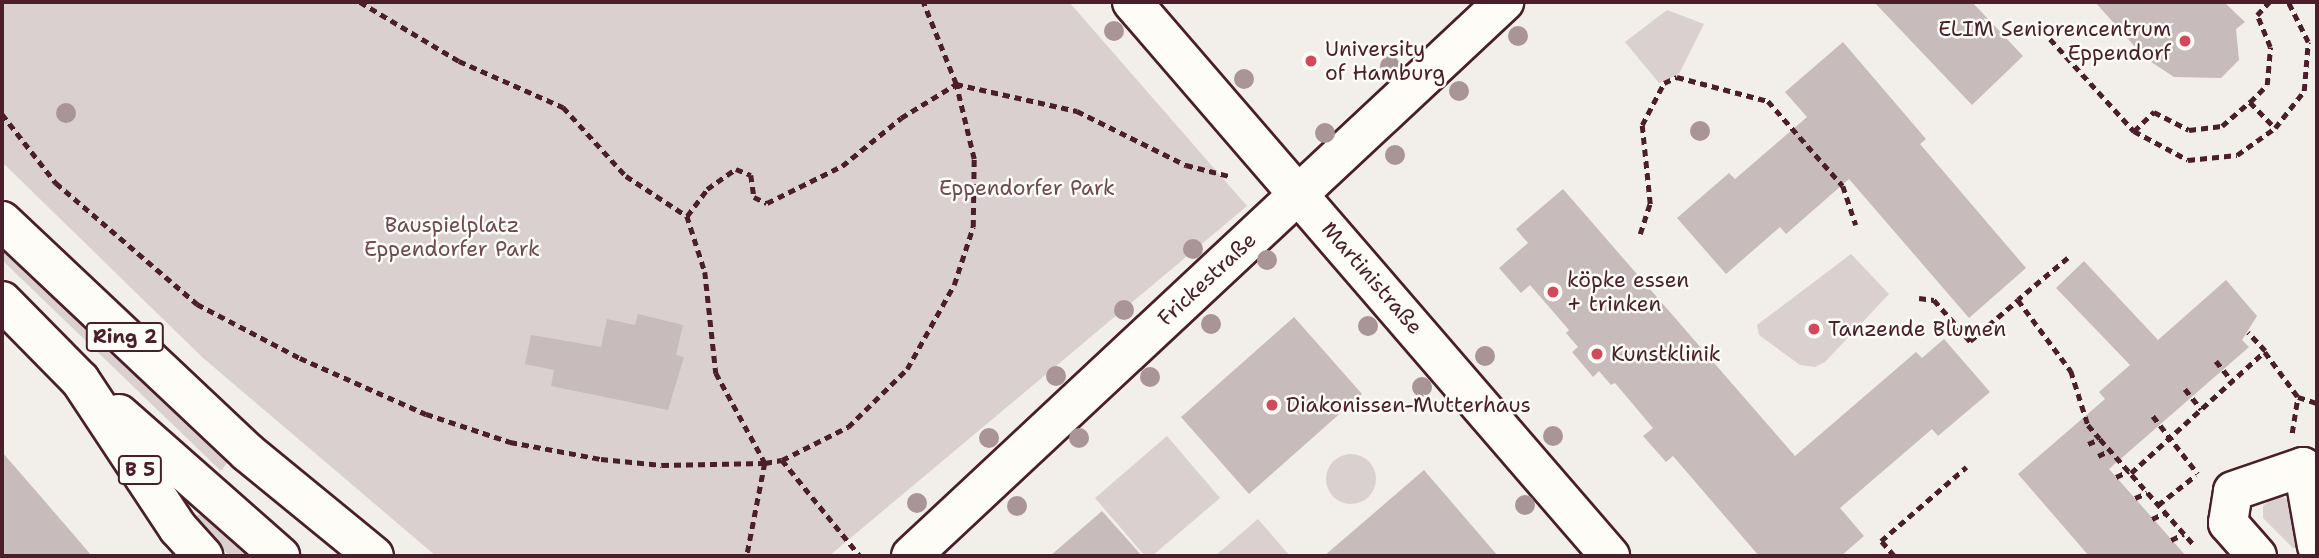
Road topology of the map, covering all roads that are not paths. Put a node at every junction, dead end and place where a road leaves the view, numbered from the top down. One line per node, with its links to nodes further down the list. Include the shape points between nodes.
1 (1132, 2): 3 (street, Martinistraße)
2 (1504, 2): 3 (street, Frickestraße)
3 (1298, 194): 13 (street, Frickestraße); 14 (street, Martinistraße)
4 (2, 221): 7 (street, Ring 2)
5 (2, 300): 6 (street, Ring 2)
6 (80, 380): 9 (street, B 5, via 178,528); 10 (street, Ring 2)
7 (247, 452): 11 (street); 12 (street, Ring 2)
8 (2317, 546): 15 (street, via 2302,467 2233,491 2228,523)
9 (203, 556)
10 (280, 556)
11 (330, 556)
12 (374, 556)
13 (911, 556)
14 (1610, 556)
15 (2257, 556)

